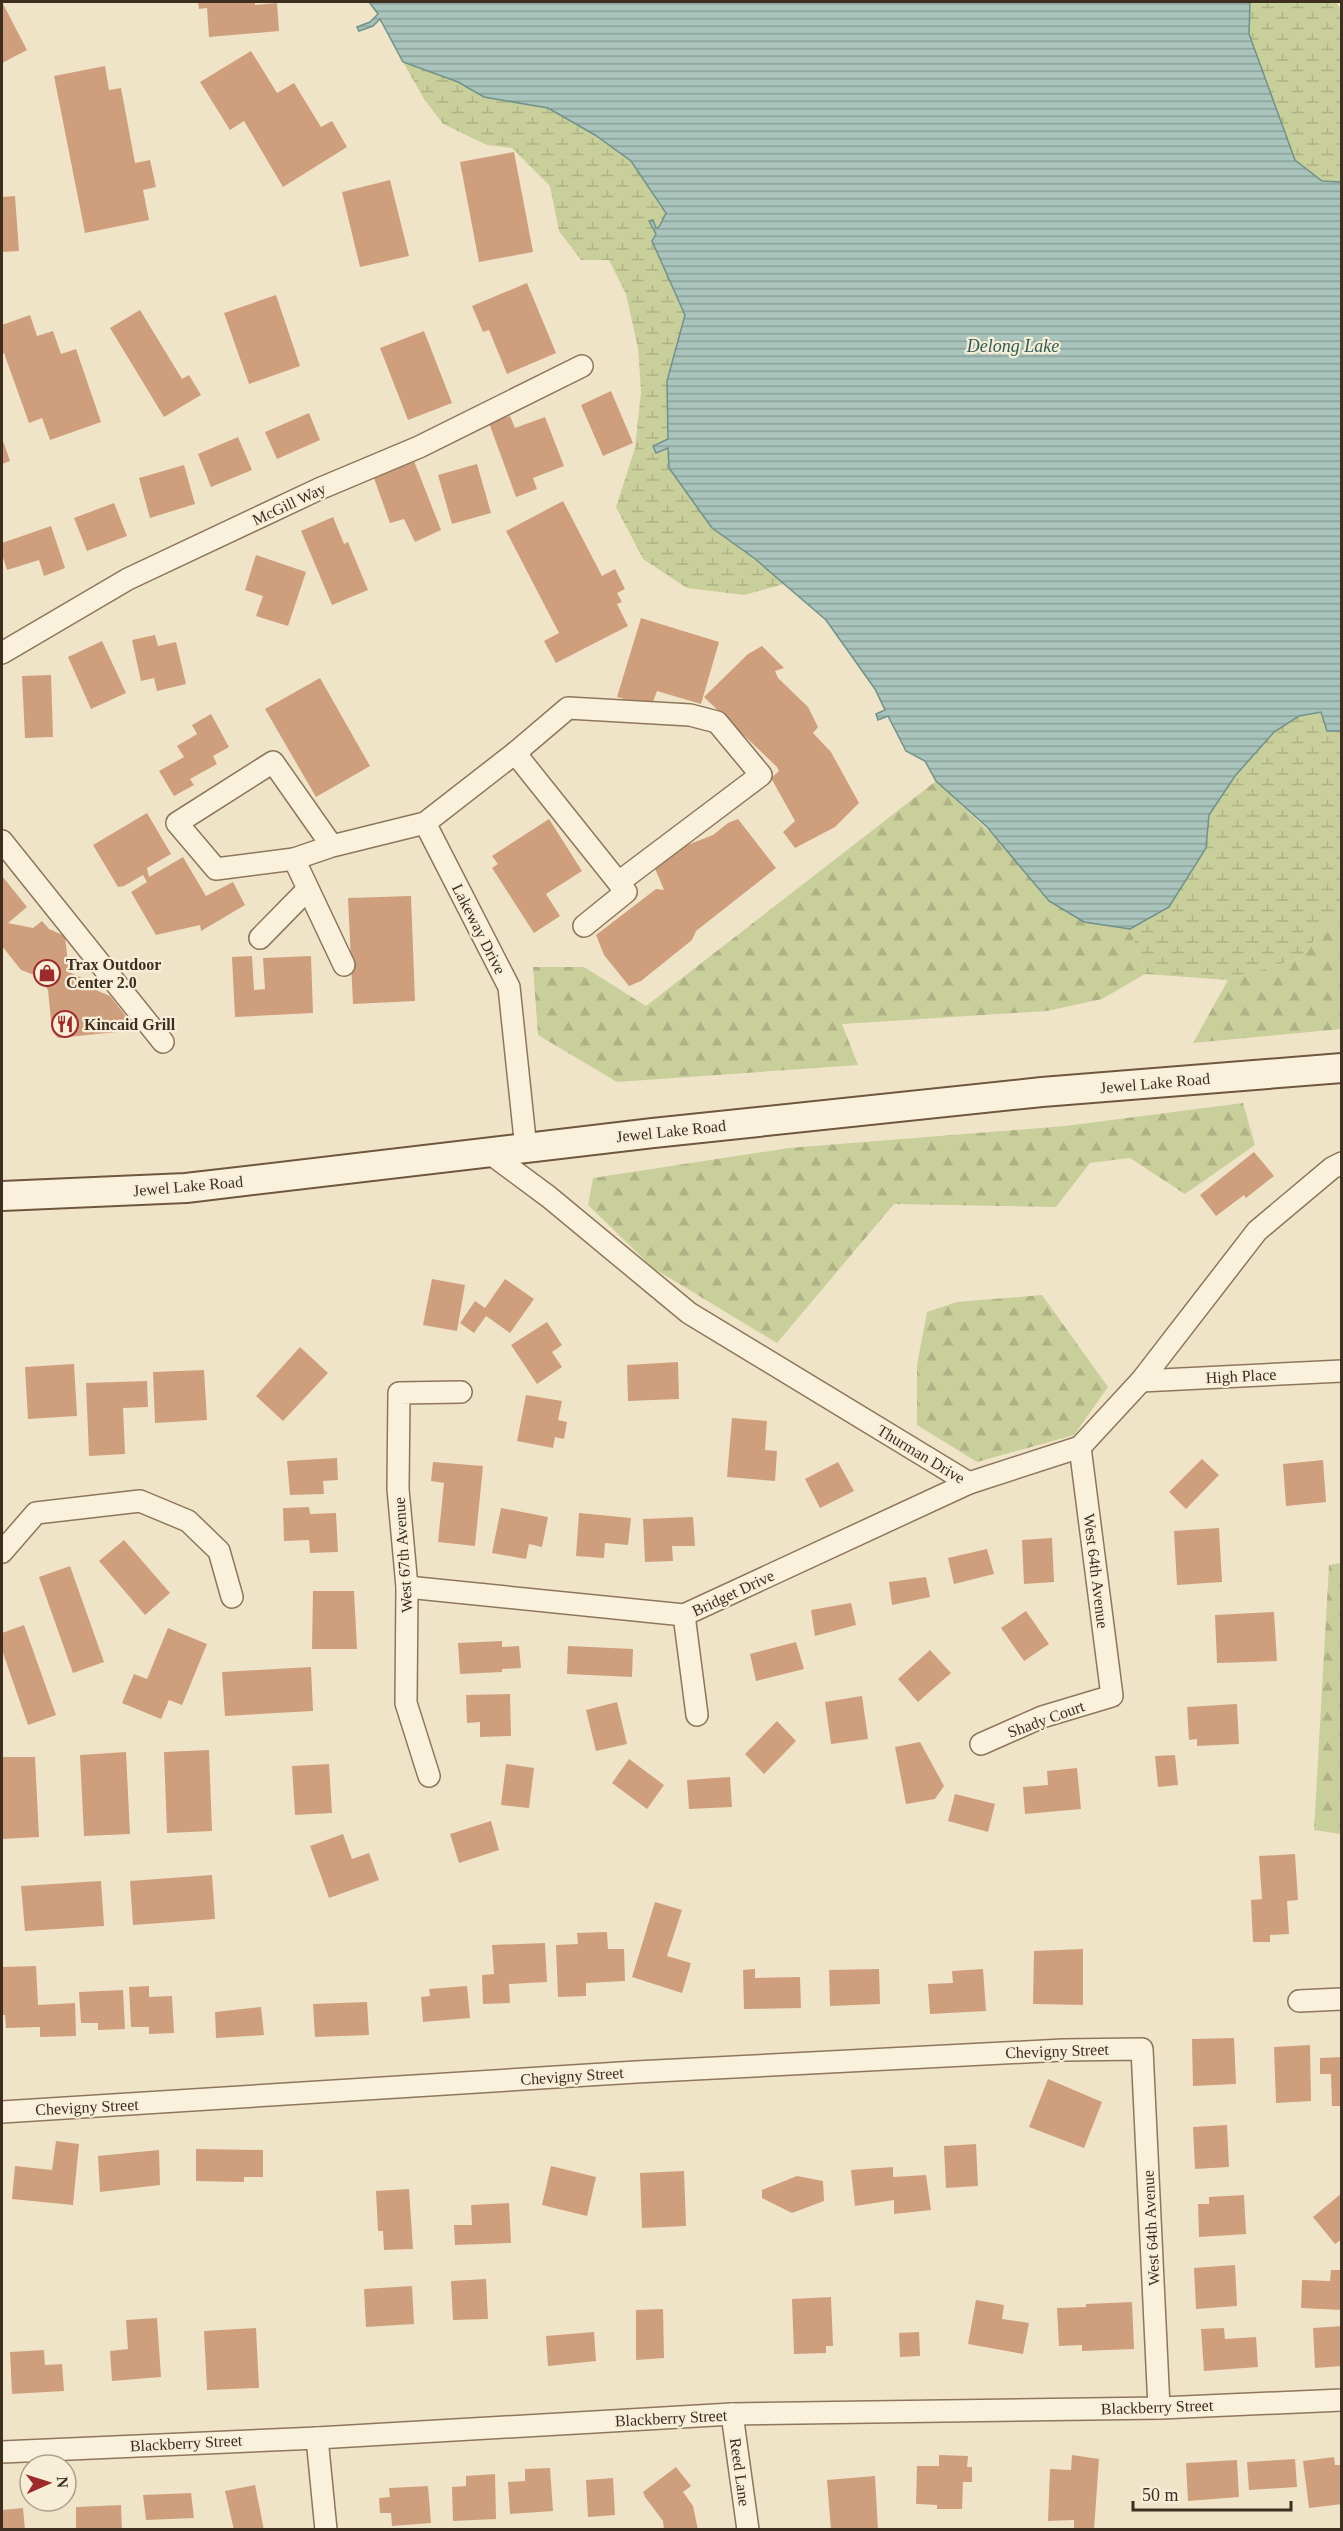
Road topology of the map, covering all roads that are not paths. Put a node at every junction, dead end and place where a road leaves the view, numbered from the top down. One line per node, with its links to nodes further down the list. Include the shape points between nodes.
1 (582, 366): 2 (street, McGill Way, via 418,447 128,579)
2 (2, 653)
3 (515, 753): 4 (street); 8 (street); 8 (street, via 568,708 690,715 717,722 761,775)
4 (425, 823): 6 (street); 15 (street, Lakeway Drive, via 509,987)
5 (2, 841): 13 (street)
6 (332, 846): 7 (street); 7 (street, via 273,762 177,823 216,869)
7 (294, 859): 9 (street)
8 (619, 882): 10 (street, via 626,892)
9 (307, 890): 11 (street); 12 (street)
10 (584, 926)
11 (260, 938)
12 (344, 964)
13 (163, 1042)
14 (1341, 1068): 15 (main road, Jewel Lake Road, via 1042,1092)
15 (526, 1149): 16 (main road, Jewel Lake Road)
16 (491, 1154): 18 (main road, Jewel Lake Road, via 186,1188); 23 (street, Thurman Drive, via 689,1313)
17 (1341, 1163): 20 (street, Thurman Drive, via 1257,1231)
18 (2, 1196)
19 (1341, 1371): 20 (street, High Place)
20 (1141, 1381): 22 (street, Thurman Drive)
21 (461, 1392): 25 (street, West 67th Avenue, via 399,1393 398,1489)
22 (1080, 1447): 23 (street, Thurman Drive); 28 (street, West 64th Avenue)
23 (969, 1483): 27 (street, Bridget Drive)
24 (2, 1552): 26 (street, via 36,1513 140,1501 188,1521 219,1551)
25 (407, 1587): 27 (street, Bridget Drive); 31 (street, West 67th Avenue, via 406,1703)
26 (232, 1597)
27 (684, 1615): 29 (street)
28 (1112, 1696): 30 (street, Shady Court, via 1042,1717)
29 (697, 1715)
30 (981, 1744)
31 (429, 1776)
32 (1341, 1999): 33 (street)
33 (1299, 2001)
34 (1142, 2049): 35 (street, Chevigny Street, via 636,2072); 37 (street, West 64th Avenue)
35 (2, 2112)
36 (1341, 2400): 37 (street, Blackberry Street)
37 (1159, 2408): 38 (street, Blackberry Street)
38 (732, 2414): 39 (street, Blackberry Street); 42 (street, Reed Lane)
39 (317, 2438): 40 (street, Blackberry Street); 41 (street)
40 (2, 2452)
41 (326, 2529)
42 (748, 2529)

